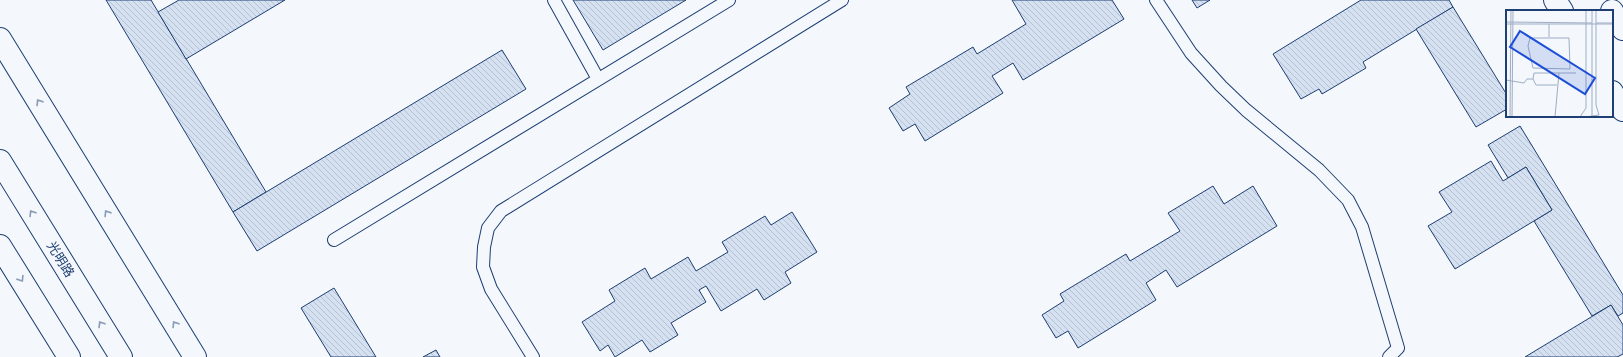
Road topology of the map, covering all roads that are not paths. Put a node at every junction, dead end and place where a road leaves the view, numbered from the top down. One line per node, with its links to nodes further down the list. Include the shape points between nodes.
1 (554, 0): 12 (lane)
2 (729, 0): 12 (lane)
3 (842, 0): 21 (lane, via 501,211 488,228 483,267 491,289)
4 (1156, 0): 22 (lane, via 1190,53 1221,86 1319,170 1348,200 1362,227 1398,348)
5 (1555, 0): 7 (main road)
6 (1605, 0): 8 (main road)
7 (1561, 10)
8 (1611, 10)
9 (1613, 13): 10 (main road)
10 (1623, 29)
11 (0, 39): 20 (main road, one-way to 11)
12 (598, 79): 16 (lane)
13 (1613, 94): 14 (main road)
14 (1623, 110)
15 (0, 161): 19 (main road, 光明路, one-way to 15)
16 (334, 240)
17 (0, 246): 18 (main road, one-way to 18)
18 (69, 357)
19 (121, 357)
20 (195, 357)
21 (533, 357)
22 (1389, 357)

